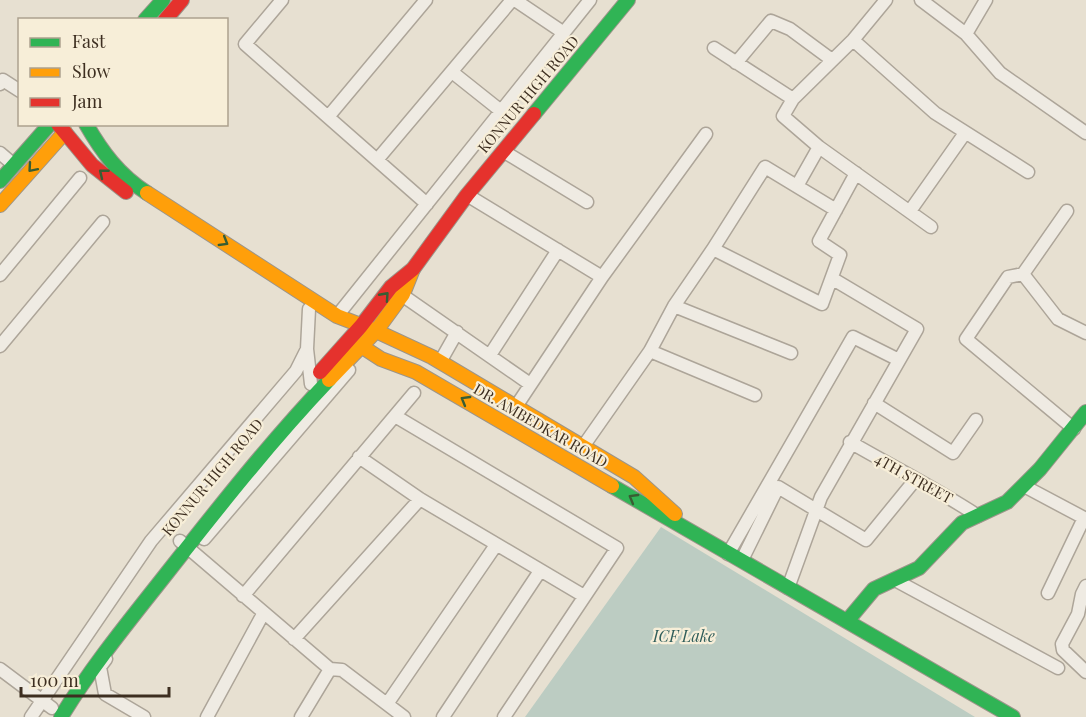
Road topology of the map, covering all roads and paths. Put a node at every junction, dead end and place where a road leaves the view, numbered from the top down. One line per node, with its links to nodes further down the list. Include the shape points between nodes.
1 (163, 0): 11 (main road)
2 (182, 0): 12 (main road)
3 (282, 0): 24 (street, via 245,44)
4 (426, 0): 24 (street)
5 (513, 0): 13 (street); 19 (street)
6 (590, 0): 13 (street)
7 (628, 0): 32 (main road, KONNUR HIGH ROAD)
8 (886, 0): 15 (street)
9 (921, 0): 14 (street)
10 (986, 0): 14 (street)
11 (147, 18)
12 (167, 18)
13 (564, 33): 23 (street)
14 (966, 34): 29 (street, via 1000,73)
15 (853, 40): 17 (street); 28 (street, via 935,112)
16 (714, 48): 18 (street)
17 (832, 60): 18 (street, via 790,29 771,21); 22 (street)
18 (736, 63): 22 (street)
19 (452, 72): 23 (street); 34 (street)
20 (0, 84): 21 (street, via 3,80)
21 (18, 89)
22 (793, 99): 31 (street, via 783,116)
23 (501, 111): 43 (street)
24 (328, 117): 34 (street)
25 (48, 126): 35 (main road)
26 (87, 126): 60 (main road, DR. AMBEDKAR ROAD, one-way to 60, via 103,154 133,184)
27 (65, 127): 44 (main road, one-way to 44); 59 (main road, DR. AMBEDKAR ROAD, one-way to 27, via 129,194 93,165)
28 (965, 133): 36 (street); 46 (street)
29 (1086, 133)
30 (706, 134): 55 (street)
31 (819, 147): 37 (street); 40 (street)
32 (503, 151): 41 (main road, KONNUR HIGH ROAD); 42 (street)
33 (0, 153): 35 (street)
34 (377, 160): 43 (street)
35 (14, 165): 39 (main road)
36 (1028, 172)
37 (856, 173): 45 (street); 46 (street)
38 (80, 178): 54 (street)
39 (0, 181)
40 (796, 186): 45 (street); 50 (street, via 765,167)
41 (467, 195): 51 (street); 52 (main road, KONNUR HIGH ROAD)
42 (587, 202)
43 (427, 204): 60 (street)
44 (0, 205)
45 (836, 210): 56 (street, via 819,241 840,255)
46 (910, 211): 49 (street)
47 (1067, 211): 53 (street)
48 (103, 222): 66 (street)
49 (932, 227)
50 (713, 249): 56 (street, via 822,304); 58 (street)
51 (558, 250): 55 (street); 70 (street)
52 (413, 269): 57 (main road, KONNUR HIGH ROAD); 61 (main road, KONNUR HIGH ROAD, one-way to 52)
53 (1023, 274): 64 (street, via 1058,319); 84 (street, via 1008,277 966,339)
54 (0, 275)
55 (602, 278): 76 (street)
56 (833, 279): 72 (street, via 917,329)
57 (402, 295): 62 (main road, KONNUR HIGH ROAD); 63 (street)
58 (674, 306): 68 (street); 69 (street)
59 (309, 309): 65 (main road, DR. AMBEDKAR ROAD); 67 (street)
60 (337, 316): 61 (main road, DR. AMBEDKAR ROAD)
61 (361, 326): 62 (main road, DR. AMBEDKAR ROAD); 65 (main road, KONNUR HIGH ROAD)
62 (376, 331): 65 (main road, KONNUR HIGH ROAD); 73 (main road, DR. AMBEDKAR ROAD)
63 (457, 332): 70 (street); 73 (street)
64 (1086, 333)
65 (355, 342): 74 (main road, DR. AMBEDKAR ROAD, via 381,359); 75 (main road, KONNUR HIGH ROAD); 96 (main road)
66 (0, 346)
67 (307, 349): 75 (street); 114 (street, via 296,371 151,540)
68 (650, 351): 78 (street); 86 (street)
69 (791, 353)
70 (490, 355): 76 (street)
71 (358, 360): 96 (street)
72 (899, 360): 79 (street); 97 (street, via 853,337)
73 (441, 363): 74 (street); 80 (main road, DR. AMBEDKAR ROAD)
74 (426, 378): 94 (main road, DR. AMBEDKAR ROAD, one-way to 74)
75 (311, 384): 96 (main road, KONNUR HIGH ROAD)
76 (530, 384): 80 (street)
77 (414, 393): 82 (street)
78 (755, 395)
79 (874, 403): 83 (street, via 952,453); 85 (street)
80 (515, 408): 86 (main road, DR. AMBEDKAR ROAD)
81 (1086, 412): 84 (main road)
82 (395, 416): 87 (street); 105 (street, via 617,548)
83 (976, 420)
84 (1074, 429): 89 (main road)
85 (850, 442): 88 (street, 4TH STREET); 91 (street)
86 (582, 448): 94 (main road, DR. AMBEDKAR ROAD, via 634,477)
87 (359, 457): 90 (street); 104 (street)
88 (915, 480): 91 (street, via 866,540); 92 (street, 4TH STREET, via 941,491)
89 (1024, 486): 92 (main road, via 1007,502); 93 (street)
90 (420, 499): 95 (street); 108 (street)
91 (817, 509): 98 (street, via 778,487); 102 (street)
92 (978, 516): 100 (main road, via 962,523 919,568)
93 (1085, 519): 103 (street)
94 (702, 538): 97 (main road, DR. AMBEDKAR ROAD)
95 (496, 545): 99 (street); 113 (street)
96 (186, 547): 104 (street); 114 (main road, KONNUR HIGH ROAD, via 82,665); 116 (street, via 100,667 105,694)
97 (728, 554): 98 (main road, DR. AMBEDKAR ROAD)
98 (742, 560): 102 (main road, DR. AMBEDKAR ROAD)
99 (540, 571): 105 (street); 120 (street)
100 (896, 580): 107 (main road, via 874,589); 109 (street)
101 (1086, 586): 112 (street, via 1078,614 1062,644 1063,650)
102 (788, 588): 107 (main road, DR. AMBEDKAR ROAD)
103 (1048, 592)
104 (243, 596): 106 (street)
105 (584, 596): 121 (street)
106 (264, 614): 108 (street); 117 (street)
107 (848, 620): 122 (main road, DR. AMBEDKAR ROAD)
108 (294, 639): 111 (street)
109 (1058, 668)
110 (0, 669): 114 (street)
111 (330, 669): 113 (street, via 342,670); 118 (street)
112 (1086, 672)
113 (387, 704): 119 (street)
114 (51, 711): 115 (street)
115 (31, 717)
116 (144, 717)
117 (207, 717)
118 (301, 717)
119 (404, 717)
120 (443, 717)
121 (504, 717)
122 (1013, 717)

